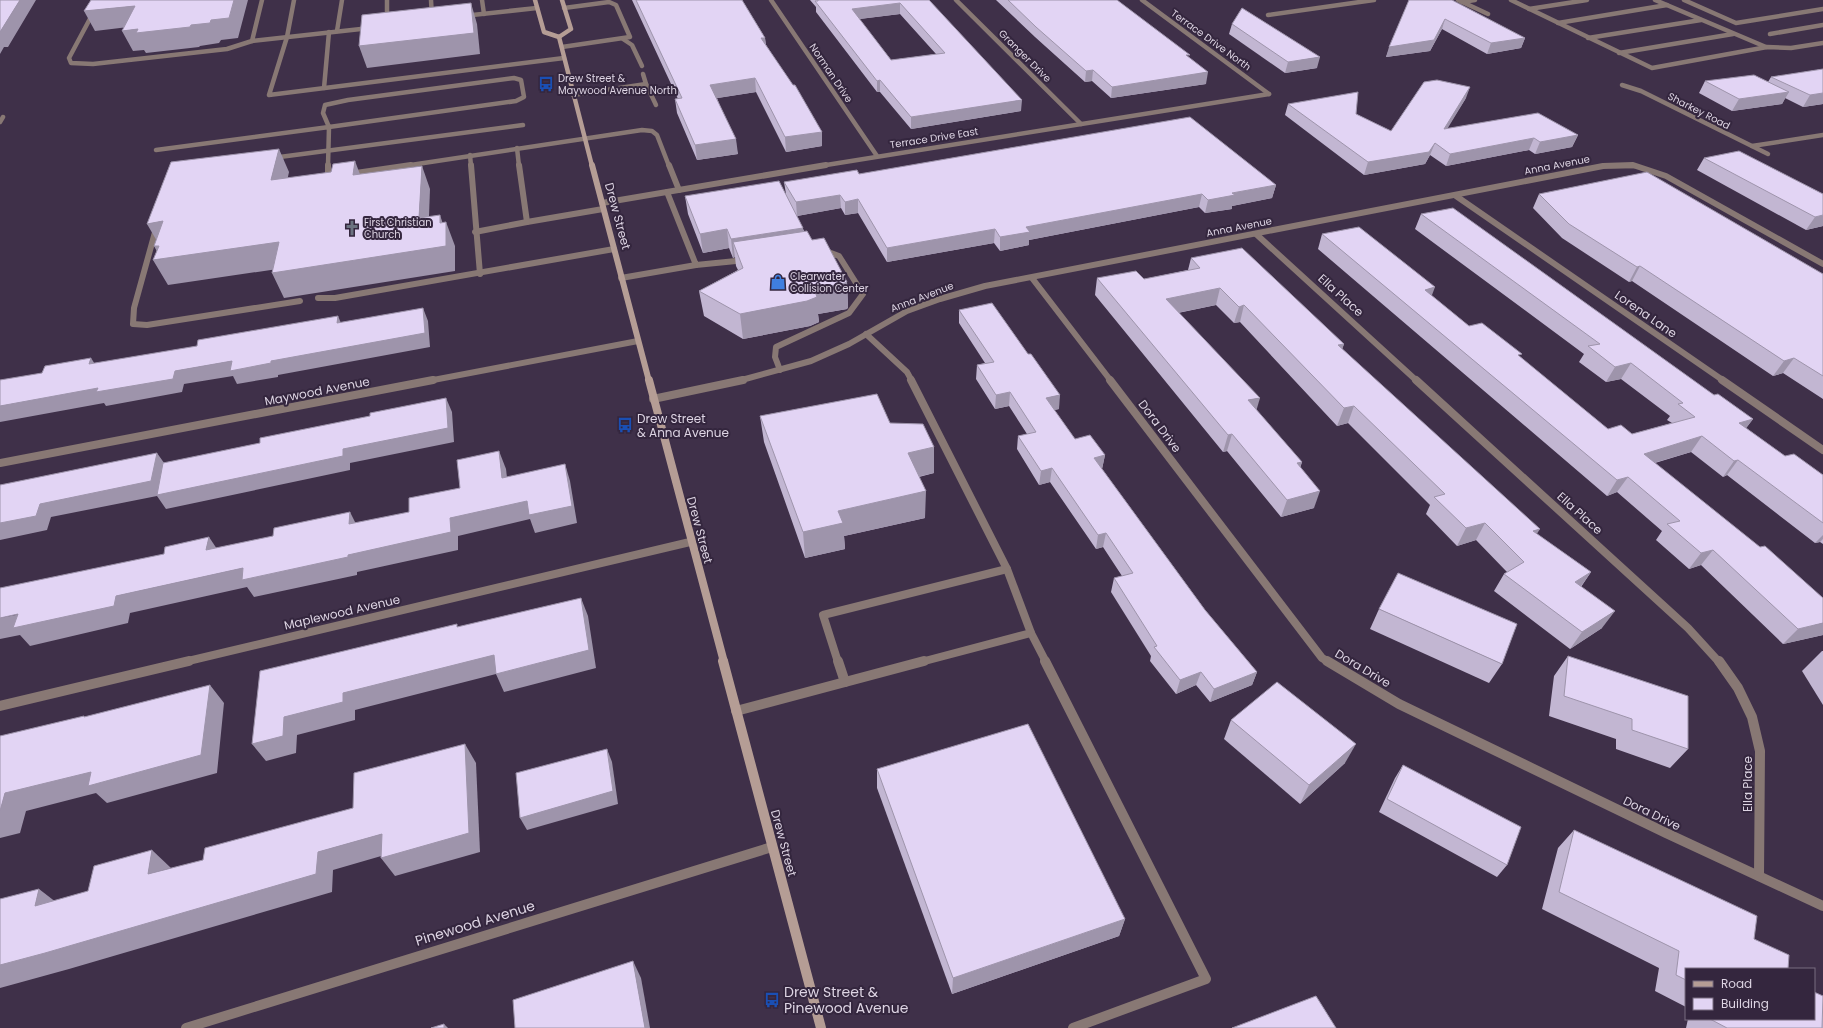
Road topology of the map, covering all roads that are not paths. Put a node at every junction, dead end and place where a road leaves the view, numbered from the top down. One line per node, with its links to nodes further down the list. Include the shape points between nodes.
1 (100, 0): 47 (street, via 69,58 71,63 93,64 227,49)
2 (262, 0): 47 (street)
3 (294, 0): 43 (street)
4 (342, 0): 39 (street)
5 (387, 0): 37 (street)
6 (431, 0): 30 (street)
7 (482, 0): 25 (street)
8 (535, 0): 21 (main road)
9 (562, 0): 22 (main road)
10 (771, 0): 74 (street, Norman Drive)
11 (956, 0): 64 (street, Granger Drive)
12 (1142, 0): 59 (street, Terrace Drive North)
13 (1374, 0): 27 (street)
14 (1475, 0): 19 (street)
15 (1511, 0): 23 (street)
16 (1587, 0): 23 (street)
17 (1655, 0): 20 (street)
18 (1684, 0): 24 (street, via 1736,22)
19 (1460, 1): 26 (street)
20 (1667, 5): 31 (street); 33 (street)
21 (537, 8): 25 (street); 44 (main road, via 544,32)
22 (564, 8): 44 (main road, via 571,29); 46 (street, via 609,2 616,5 630,37)
23 (1529, 9): 33 (street)
24 (1823, 9)
25 (484, 14): 28 (street)
26 (1488, 14)
27 (1268, 15)
28 (454, 17)
29 (440, 19): 30 (street)
30 (432, 20): 32 (street)
31 (1702, 20): 41 (street); 45 (street)
32 (424, 21)
33 (1557, 22): 45 (street)
34 (394, 25): 37 (street)
35 (1823, 25): 42 (street)
36 (380, 26): 37 (street)
37 (387, 26)
38 (373, 27): 39 (street)
39 (338, 31): 40 (street)
40 (329, 32): 43 (street); 57 (street)
41 (1734, 33): 50 (street); 51 (street)
42 (1770, 34)
43 (287, 37): 47 (street); 57 (street, via 269,95)
44 (559, 37): 49 (main road, Drew Street)
45 (1588, 38): 51 (street)
46 (622, 40): 49 (street); 53 (street, via 632,45)
47 (252, 41)
48 (1823, 43): 50 (street, via 1791,48)
49 (562, 47): 52 (main road, Drew Street)
50 (1767, 47): 51 (street, via 1652,68)
51 (1620, 53)
52 (564, 58): 57 (street); 58 (main road, Drew Street)
53 (642, 66)
54 (643, 74): 55 (street)
55 (646, 84): 58 (street); 60 (street)
56 (1622, 85): 68 (street, Sharkey Road, via 1641,91)
57 (324, 88)
58 (573, 94): 67 (main road, Drew Street)
59 (1269, 94): 64 (street, Terrace Drive East)
60 (656, 104)
61 (2, 117): 62 (street)
62 (0, 122)
63 (523, 124): 71 (street)
64 (1081, 124): 74 (street, Terrace Drive East)
65 (329, 127): 65 (street, via 323,113 325,105 514,78 521,80 524,97 516,101); 70 (street); 71 (street)
66 (1823, 135): 68 (street)
67 (584, 138): 69 (street); 78 (street, via 642,130 652,131 657,135); 81 (main road, Drew Street)
68 (1752, 146): 72 (street, Sharkey Road)
69 (517, 148): 73 (street); 83 (street)
70 (156, 150)
71 (329, 150): 75 (street); 77 (street, via 324,178)
72 (1768, 154)
73 (470, 155): 76 (street); 84 (street)
74 (877, 156): 78 (street, Terrace Drive East)
75 (267, 159)
76 (342, 175)
77 (335, 176)
78 (679, 190): 79 (street, Terrace Drive East)
79 (667, 192): 81 (street, Terrace Drive East); 90 (street)
80 (1456, 196): 85 (street, Anna Avenue); 89 (street, Anna Avenue, via 1603,166 1633,165 1666,176); 100 (street, Lorena Lane)
81 (603, 206): 83 (street, Terrace Drive East); 86 (main road, Drew Street)
82 (160, 217): 95 (street, via 134,308 133,324 147,325)
83 (528, 222): 84 (street, Terrace Drive East)
84 (475, 232): 91 (street)
85 (1256, 234): 93 (street, Anna Avenue); 109 (street, Ella Place, via 1688,628 1715,656 1738,688 1752,717 1760,751)
86 (614, 249): 91 (street); 92 (main road, Drew Street)
87 (819, 249): 98 (street, via 839,256 863,294 849,313 776,347 775,357)
88 (751, 260): 90 (street)
89 (1823, 264)
90 (696, 265): 92 (street)
91 (480, 274): 94 (street, via 335,298)
92 (622, 278): 97 (main road, Drew Street)
93 (1032, 278): 96 (street, Anna Avenue, via 985,286 944,297 896,316); 109 (street, Dora Drive, via 1322,658 1399,704)
94 (318, 298)
95 (300, 301)
96 (866, 334): 98 (street, Anna Avenue, via 834,352); 103 (street, via 907,372)
97 (638, 341): 99 (main road, Drew Street); 101 (street, Maywood Avenue)
98 (780, 370): 99 (street, Anna Avenue)
99 (653, 399): 102 (main road, Drew Street)
100 (1823, 450)
101 (0, 463)
102 (690, 542): 106 (street, Maplewood Avenue); 107 (main road, Drew Street)
103 (1007, 569): 104 (street); 105 (street, via 823,615)
104 (1031, 633): 105 (street); 113 (street, via 1206,979)
105 (845, 682): 107 (street)
106 (0, 706)
107 (736, 711): 108 (main road, Drew Street)
108 (772, 847): 111 (street, Pinewood Avenue); 112 (main road, Drew Street)
109 (1759, 876): 110 (street, Dora Drive)
110 (1823, 906)
111 (186, 1028)
112 (821, 1028)
113 (1073, 1028)

